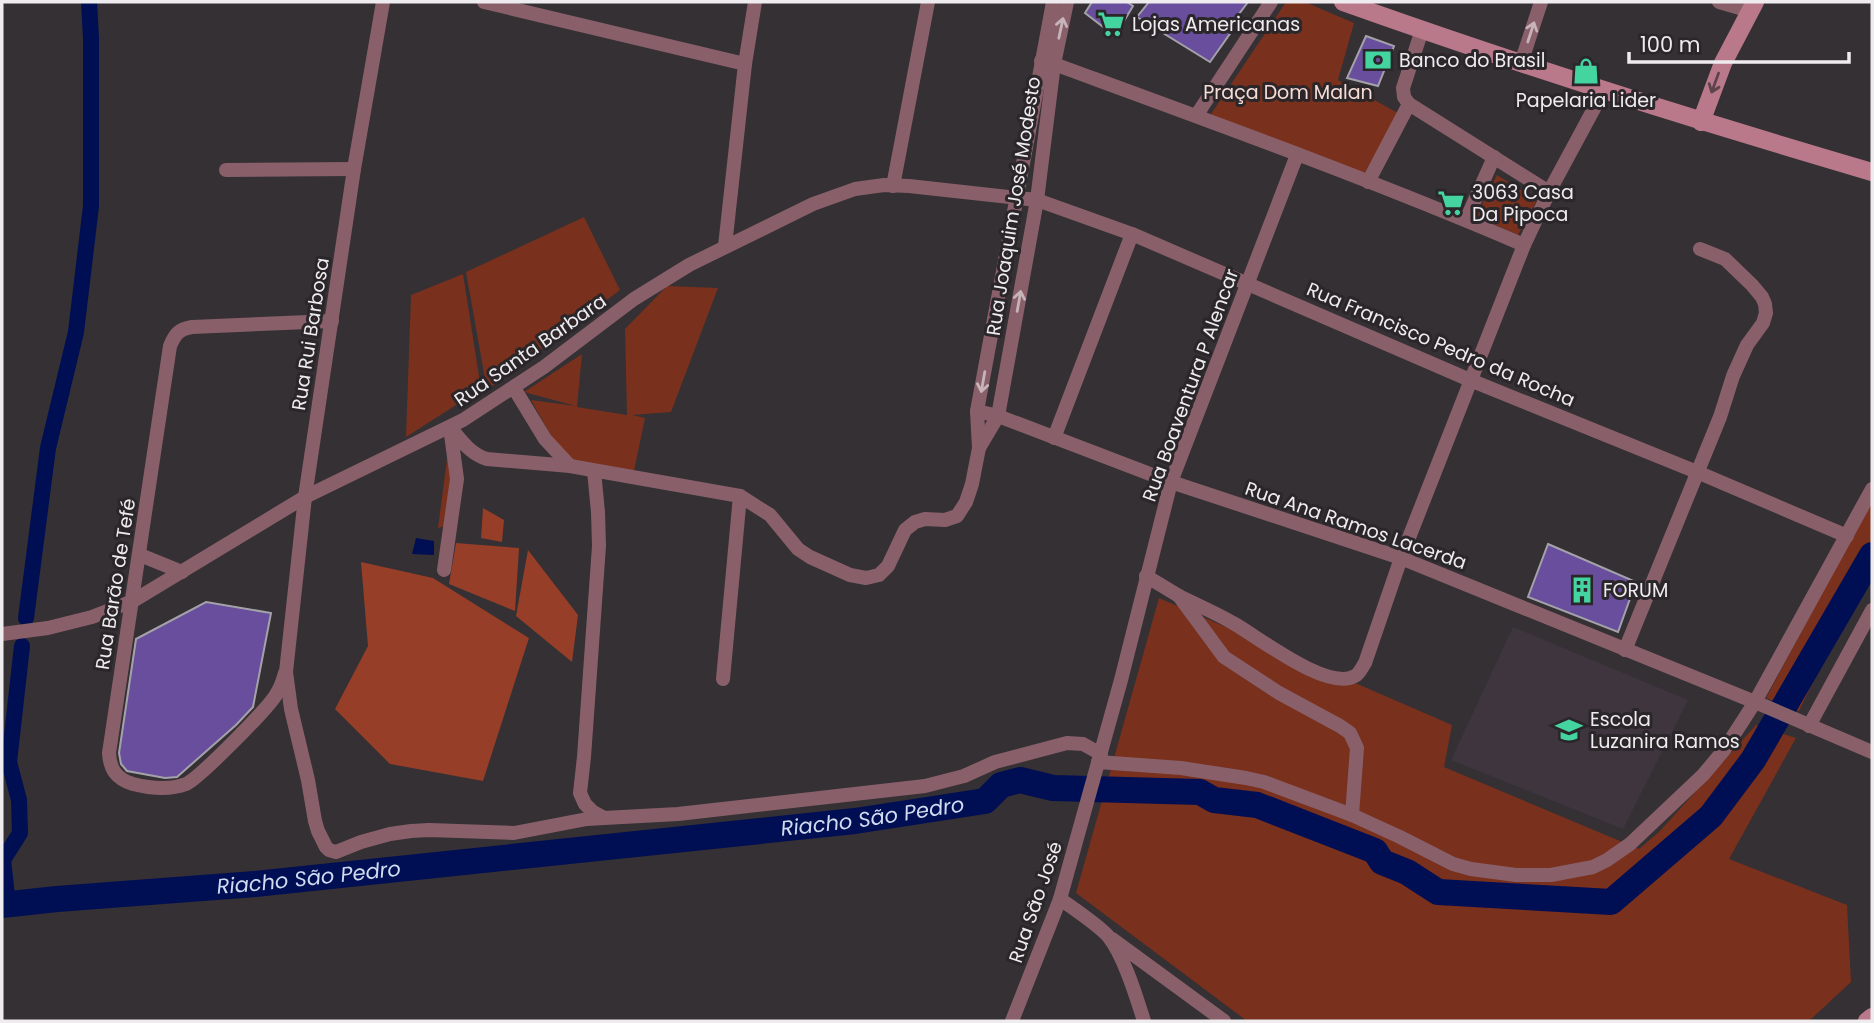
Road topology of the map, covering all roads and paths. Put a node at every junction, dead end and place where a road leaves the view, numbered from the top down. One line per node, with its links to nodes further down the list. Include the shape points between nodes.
1 (383, 2): 22 (street, Rua Rui Barbosa)
2 (484, 2): 15 (street)
3 (755, 2): 15 (street)
4 (928, 2): 26 (street)
5 (1053, 2): 13 (street, Rua Joaquim José Modesto)
6 (1067, 2): 13 (street, Rua Joaquim José Modesto, one-way to 6)
7 (1271, 2): 18 (street)
8 (1343, 2): 12 (main road)
9 (1541, 2): 14 (street, one-way to 9)
10 (1719, 2): 11 (street)
11 (1752, 6): 19 (main road, one-way to 19, via 1723,63)
12 (1422, 30): 14 (main road); 17 (street, via 1403,88)
13 (1047, 63): 18 (street); 28 (street, Rua Joaquim José Modesto); 29 (street, Rua Joaquim José Modesto)
14 (1521, 63): 16 (main road)
15 (745, 64): 33 (street)
16 (1604, 90): 19 (main road); 27 (street)
17 (1409, 103): 21 (street); 25 (street)
18 (1196, 116): 20 (street)
19 (1701, 122): 24 (main road)
20 (1297, 155): 25 (street); 35 (street, Rua Boaventura P Alencar)
21 (1493, 157): 27 (street); 30 (street)
22 (354, 169): 23 (street); 36 (street, Rua Rui Barbosa)
23 (226, 170)
24 (1872, 172)
25 (1368, 181): 30 (street)
26 (893, 186): 28 (street, Rua Santa Barbara); 33 (street, Rua Santa Barbara, via 855,189 813,204)
27 (1549, 192): 32 (street)
28 (1016, 197): 29 (street, Rua Francisco Pedro da Rocha); 37 (street, Rua Joaquim José Modesto)
29 (1037, 200): 31 (street, Rua Francisco Pedro da Rocha); 38 (street, Rua Joaquim José Modesto, one-way to 29)
30 (1466, 220): 32 (street)
31 (1132, 234): 35 (street, Rua Francisco Pedro da Rocha); 44 (street)
32 (1524, 245): 39 (street)
33 (725, 246): 40 (street, Rua Santa Barbara, via 634,299)
34 (1700, 249): 48 (street, via 1724,259 1752,285 1762,297 1766,313 1742,355)
35 (1248, 282): 39 (street, Rua Francisco Pedro da Rocha); 49 (street, Rua Boaventura P Alencar)
36 (332, 321): 52 (street, Rua Rui Barbosa); 54 (street, Rua Barão de Tefé, via 192,327 174,335)
37 (990, 343): 38 (street); 41 (street, Rua Joaquim José Modesto, one-way to 41)
38 (1011, 347): 42 (street, Rua Joaquim José Modesto)
39 (1470, 380): 48 (street, Rua Francisco Pedro da Rocha); 55 (street)
40 (514, 388): 43 (street, Rua Santa Barbara); 46 (street, via 545,439)
41 (977, 411): 42 (street, Rua Ana Ramos Lacerda); 45 (street, Rua Joaquim José Modesto)
42 (998, 416): 44 (street, Rua Ana Ramos Lacerda); 45 (street)
43 (450, 427): 46 (street, via 478,456); 52 (street, Rua Santa Barbara); 56 (street, via 457,479)
44 (1054, 438): 49 (street, Rua Ana Ramos Lacerda)
45 (979, 447): 51 (street, via 972,484 957,516 915,522 905,530 888,566 866,578 829,567 804,553 770,515)
46 (570, 466): 47 (street)
47 (594, 471): 51 (street); 72 (street, via 599,546 580,793 585,804)
48 (1697, 472): 53 (street, Rua Francisco Pedro da Rocha); 63 (street)
49 (1171, 482): 55 (street, Rua Ana Ramos Lacerda); 58 (street, Rua Boaventura P Alencar)
50 (1872, 489): 53 (street)
51 (740, 496): 65 (street)
52 (305, 497): 57 (street, Rua Santa Barbara); 64 (street, Rua Rui Barbosa)
53 (1847, 536): 66 (street)
54 (140, 555): 57 (street); 60 (street, Rua Barão de Tefé)
55 (1401, 558): 59 (street, via 1360,671 1348,678 1288,659 1233,622); 63 (street, Rua Ana Ramos Lacerda)
56 (444, 570)
57 (181, 572): 60 (street, Rua Santa Barbara)
58 (1146, 576): 59 (street); 69 (street, Rua Boaventura P Alencar)
59 (1180, 596): 71 (street, via 1224,657 1349,733 1357,748)
60 (133, 601): 62 (street, Rua Santa Barbara, via 92,617); 64 (street, Rua Barão de Tefé, via 109,753 109,765 132,784 163,788 189,783 265,710)
61 (1872, 610): 67 (street)
62 (2, 634)
63 (1625, 650): 66 (street, Rua Ana Ramos Lacerda)
64 (286, 673): 72 (street, via 315,821 329,850 337,852 411,831 514,833)
65 (723, 679)
66 (1755, 702): 67 (street, Rua Ana Ramos Lacerda); 71 (street, via 1703,775 1630,844 1592,867 1539,875 1471,869)
67 (1803, 724): 68 (street, Rua Ana Ramos Lacerda)
68 (1872, 750)
69 (1098, 763): 70 (street, Rua Boaventura P Alencar); 71 (street, via 1247,778); 72 (street, via 1083,744 1067,743 925,786)
70 (1089, 794): 73 (street, Rua São José)
71 (1352, 816)
72 (604, 818)
73 (1060, 899): 74 (street); 76 (street, Rua São José)
74 (1107, 935): 77 (street, via 1122,961); 78 (street)
75 (1872, 1017): 79 (main road)
76 (1012, 1021)
77 (1144, 1021)
78 (1224, 1021)
79 (1867, 1021)

